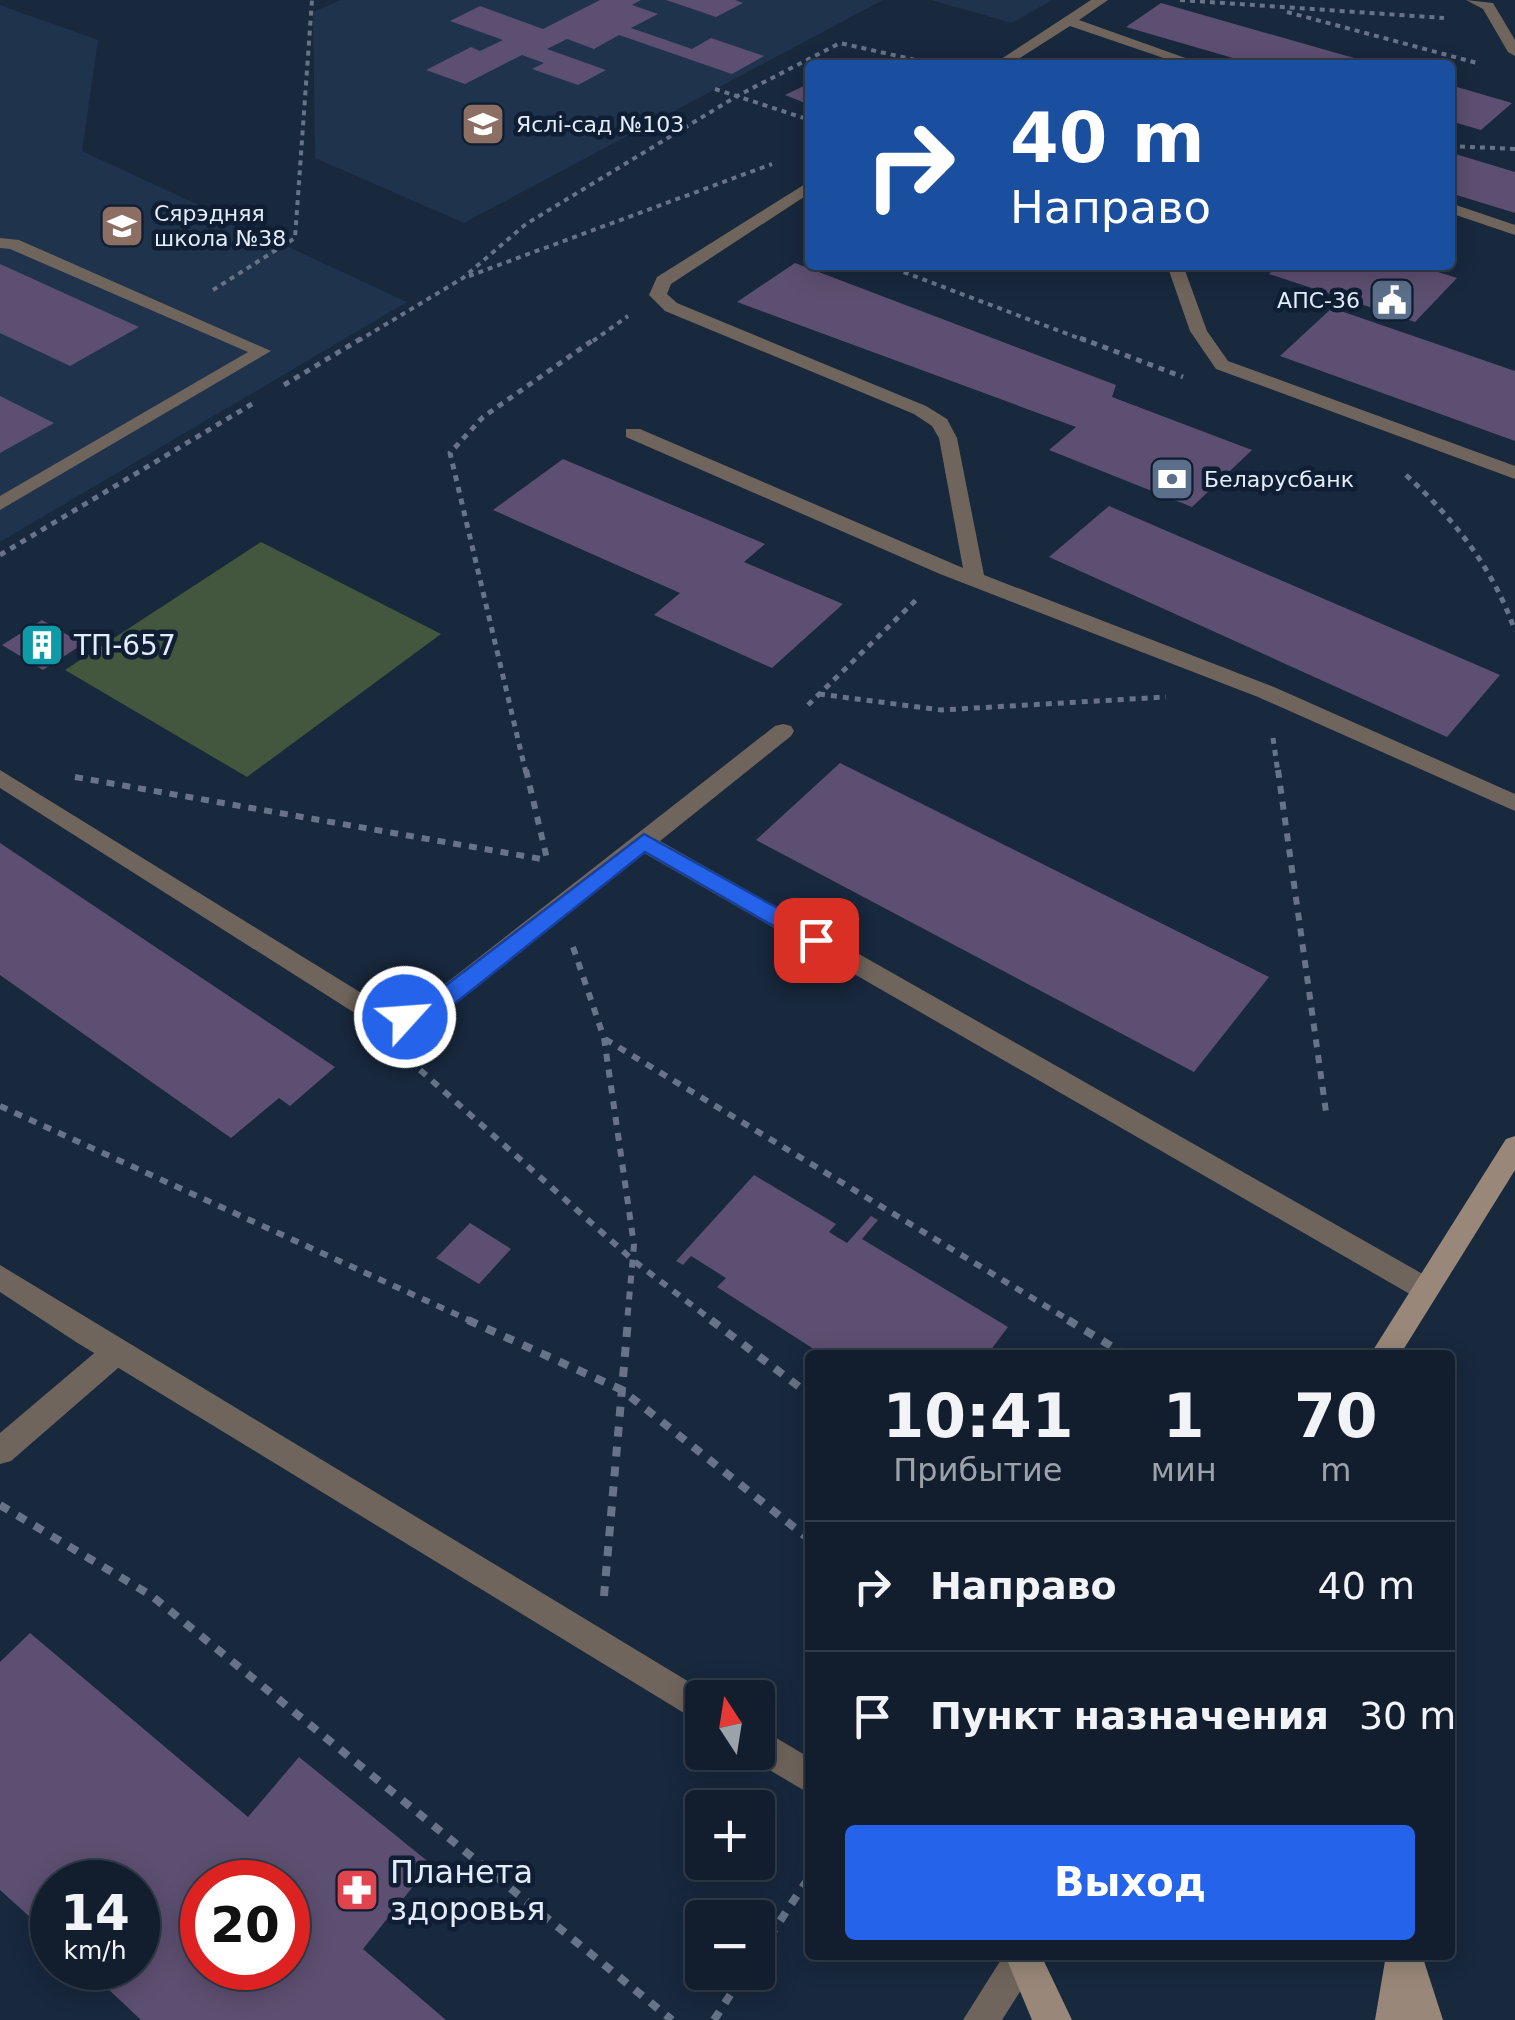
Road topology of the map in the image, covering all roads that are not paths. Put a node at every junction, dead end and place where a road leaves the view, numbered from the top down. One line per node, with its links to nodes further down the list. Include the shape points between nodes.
1 (1102, 0): 3 (street)
2 (1473, 0): 4 (street, via 1488,6)
3 (1068, 21): 5 (street); 6 (street)
4 (1515, 52)
5 (1008, 60)
6 (1183, 60)
7 (805, 189): 15 (street, via 663,281 658,295 672,307 940,422)
8 (1455, 210): 9 (street)
9 (1515, 230)
10 (0, 243): 14 (street, via 262,351)
11 (1176, 270): 13 (street, via 1201,338 1222,365)
12 (633, 434): 15 (street)
13 (1515, 474)
14 (0, 504)
15 (975, 578): 18 (street, via 1266,692)
16 (783, 731): 19 (street)
17 (0, 778): 19 (street, via 370,1010 405,1017 440,1002)
18 (1515, 803)
19 (644, 842): 22 (street)
20 (1515, 1147): 22 (main road)
21 (0, 1277): 24 (street)
22 (1426, 1289): 23 (main road)
23 (1387, 1350)
24 (115, 1353): 25 (street); 26 (street)
25 (0, 1451)
26 (685, 1697)
27 (775, 1755): 28 (street)
28 (805, 1774)
29 (1020, 1960): 32 (street)
30 (1025, 1960): 33 (main road)
31 (1405, 1960): 34 (main road); 35 (main road)
32 (981, 2020)
33 (1054, 2020)
34 (1393, 2020)
35 (1425, 2020)

